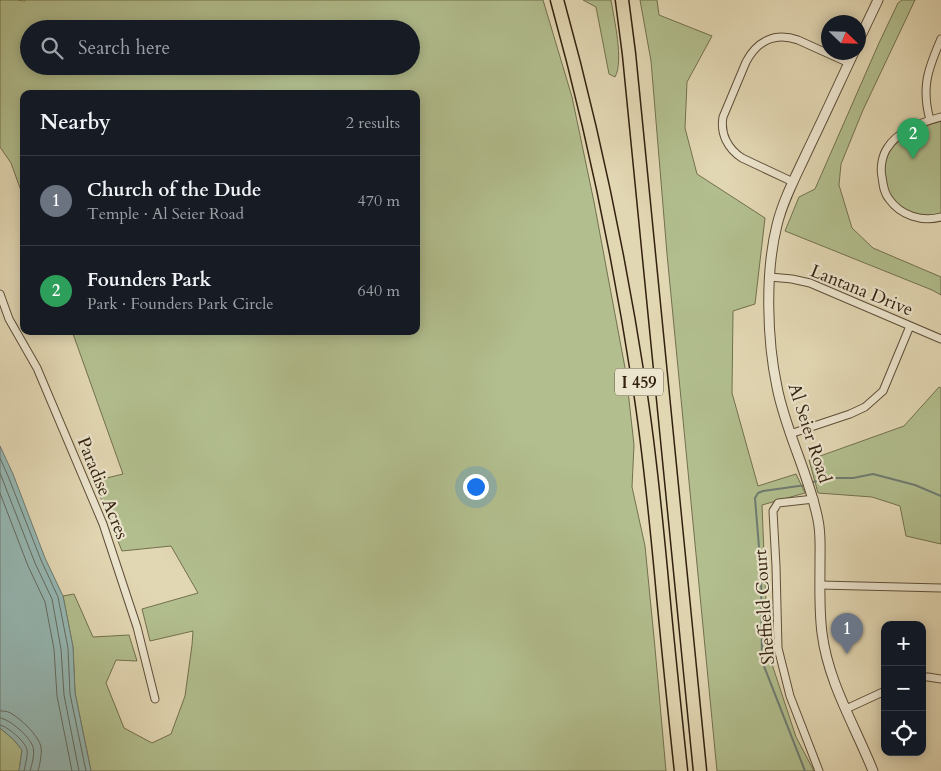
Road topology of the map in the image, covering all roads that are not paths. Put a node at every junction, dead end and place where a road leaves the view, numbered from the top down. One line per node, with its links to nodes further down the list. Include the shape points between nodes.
1 (557, 0): 25 (highway, I 459, via 594,146 639,384 652,480)
2 (622, 0): 26 (highway, I 459)
3 (878, 0): 4 (street)
4 (866, 25)
5 (941, 39): 9 (street, via 929,68 926,88)
6 (850, 60): 7 (street, Al Seier Road)
7 (849, 63): 10 (street, Al Seier Road); 10 (street, via 798,40 782,37 761,44 746,62 723,117 724,135 730,148 742,158)
8 (941, 117): 9 (street)
9 (930, 120): 11 (street, via 898,136 887,148 881,171 885,193 899,210 915,218)
10 (793, 182): 12 (street, Al Seier Road, via 777,225)
11 (941, 217)
12 (770, 277): 14 (street, Lantana Drive, via 810,283); 16 (street, Al Seier Road, via 771,350 776,386)
13 (0, 295): 23 (street, Paradise Acres, via 9,319 38,368 103,524 138,627)
14 (910, 326): 15 (street, Lantana Drive); 16 (street, via 883,391 865,407 850,414)
15 (941, 340)
16 (790, 434): 17 (street, Al Seier Road)
17 (814, 499): 18 (street, Al Seier Road, via 819,523); 27 (street, Sheffield Court, via 778,503 773,511 778,648 790,696)
18 (820, 585): 19 (street); 24 (street, Al Seier Road, via 826,656)
19 (941, 588)
20 (926, 677): 21 (street)
21 (941, 679)
22 (881, 693): 24 (street)
23 (155, 699)
24 (846, 709): 28 (street, Al Seier Road)
25 (681, 771)
26 (700, 771)
27 (820, 771)
28 (873, 771)

